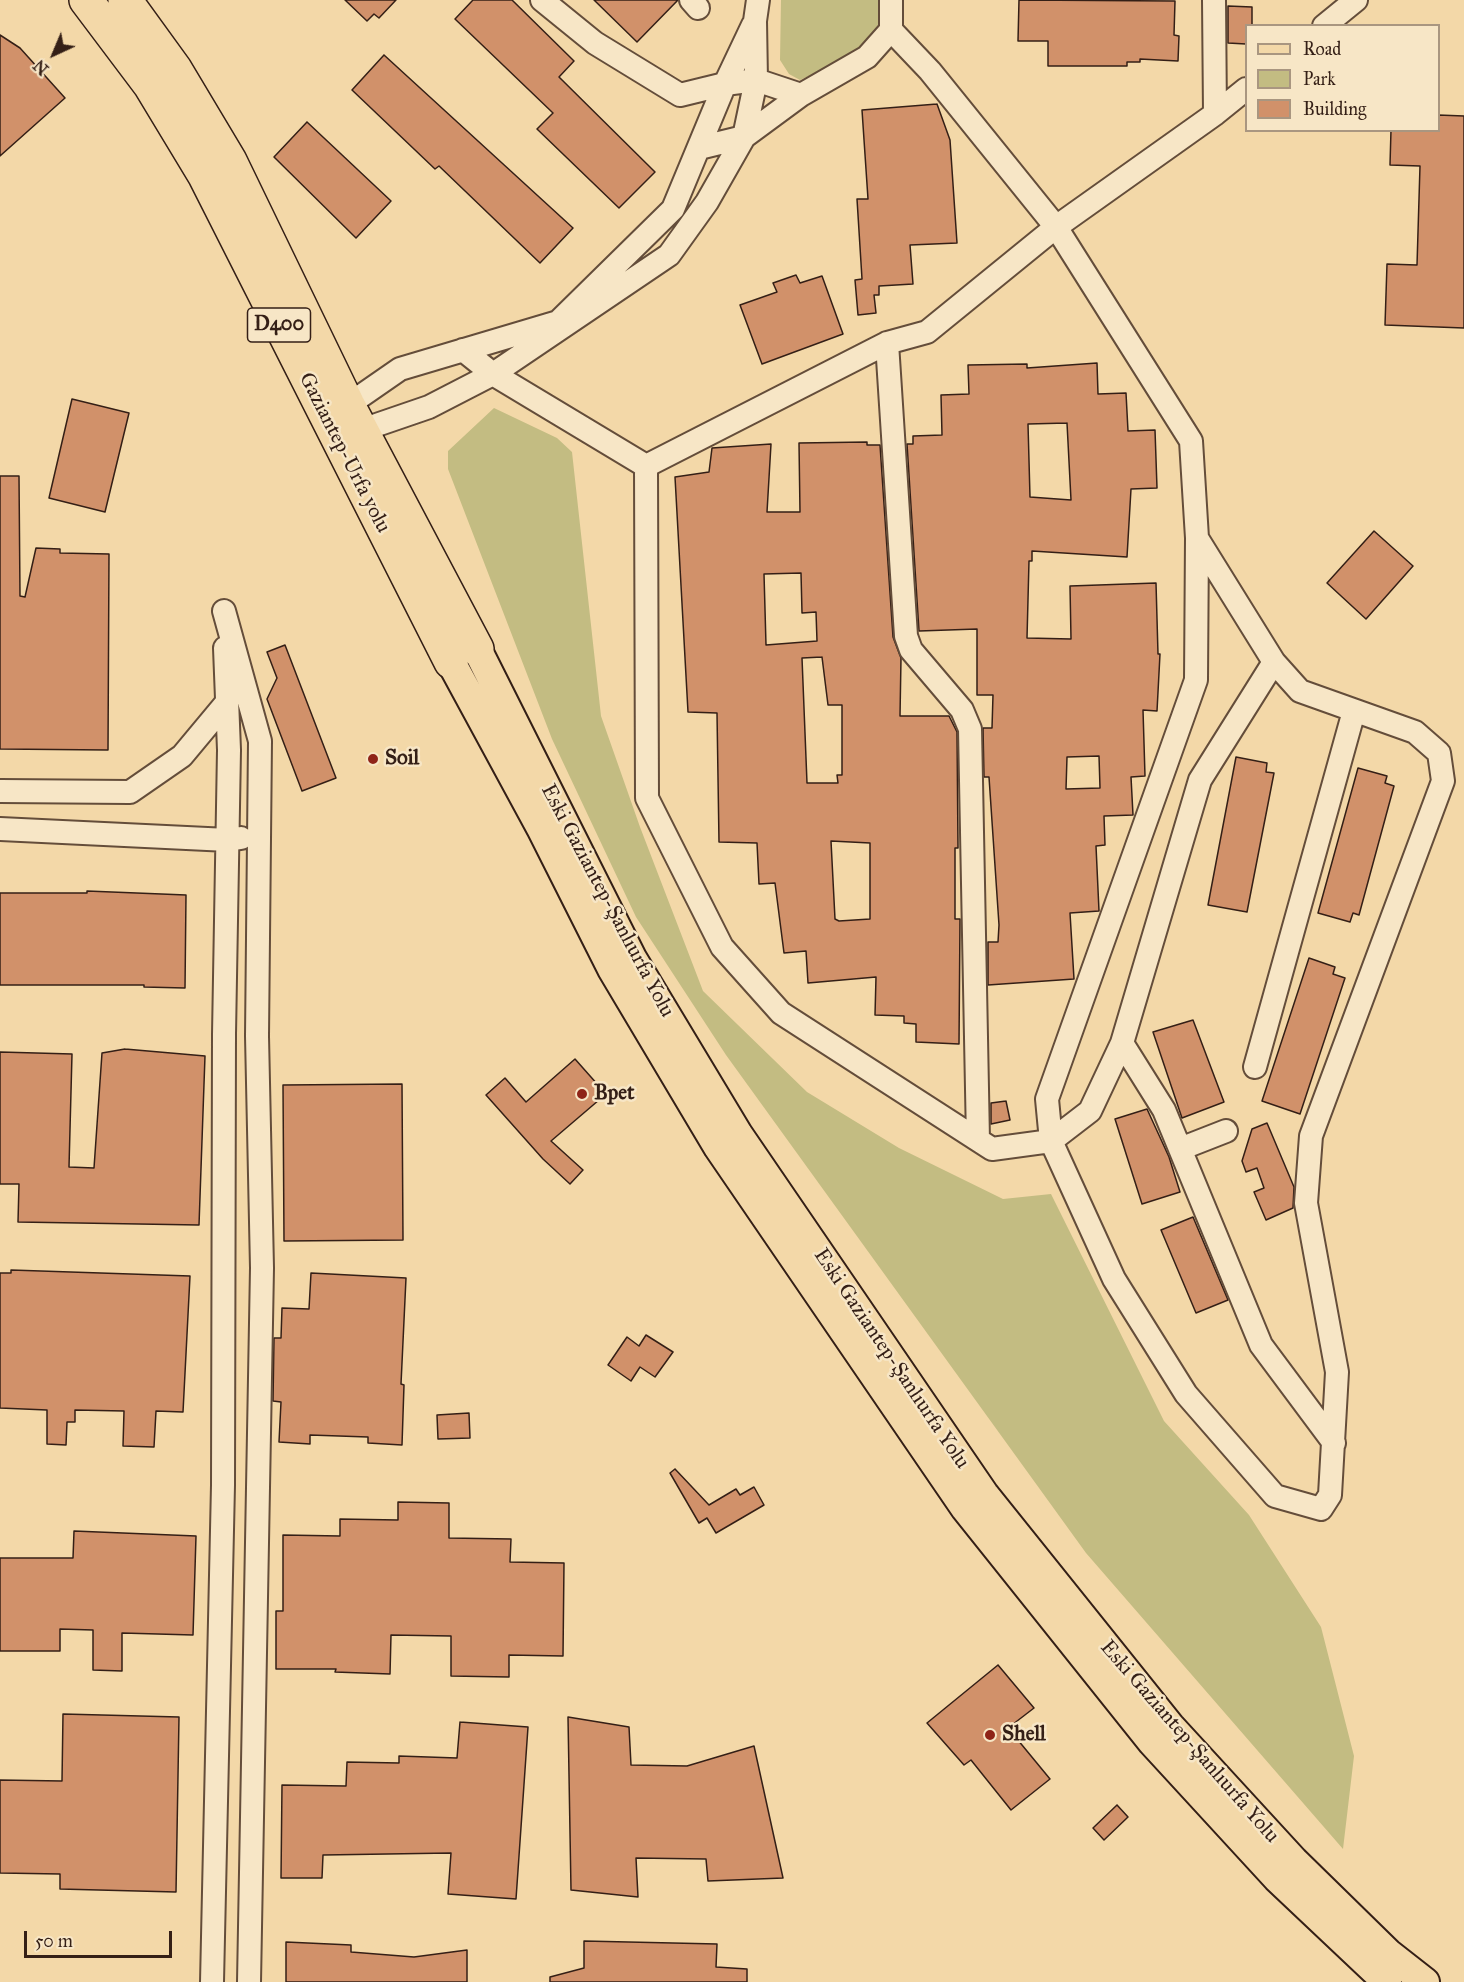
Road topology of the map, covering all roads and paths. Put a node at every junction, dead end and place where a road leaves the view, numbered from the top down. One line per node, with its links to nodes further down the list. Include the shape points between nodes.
1 (86, 0): 21 (highway, Gaziantep-Urfa yolu / D400, via 150,85)
2 (125, 0): 21 (highway, Gaziantep-Urfa yolu / D400, via 174,69 230,161)
3 (542, 0): 11 (street, via 596,43 680,95)
4 (891, 0): 9 (street)
5 (1214, 0): 14 (street)
6 (1356, 0): 8 (street)
7 (756, 11): 10 (street); 11 (street)
8 (1326, 24)
9 (891, 30): 13 (street, via 867,57); 17 (street, via 930,71)
10 (756, 80): 11 (street); 13 (street); 15 (street)
11 (724, 84): 16 (street)
12 (1245, 89): 14 (street)
13 (801, 95): 15 (street)
14 (1215, 114): 17 (street)
15 (744, 137): 16 (street); 20 (street, via 707,202 669,255)
16 (699, 148): 19 (street, via 673,209 558,322)
17 (1056, 227): 18 (street, via 927,332); 23 (street, via 1191,441)
18 (887, 342): 22 (street); 35 (street, via 906,636 911,650 962,710 970,729)
19 (463, 350): 20 (street); 21 (street, via 400,369)
20 (493, 374): 21 (street, via 429,407); 22 (street)
21 (347, 420): 24 (highway, Gaziantep-Urfa yolu / D400)
22 (646, 466): 35 (street, via 647,798 722,947 781,1013)
23 (1197, 538): 25 (street); 36 (street, via 1196,680 1047,1099)
24 (464, 656): 41 (main road, Eski Gaziantep-Şanlıurfa Yolu, via 541,828 612,969 718,1147 965,1508 1152,1742 1277,1878); 42 (main road, Eski Gaziantep-Şanlıurfa Yolu, via 632,958 738,1134 984,1494 1170,1726 1294,1861 1388,1953)
25 (1274, 662): 27 (street, via 1300,691); 32 (street, via 1200,780)
26 (227, 702): 28 (street, via 182,756 130,792); 30 (street, via 224,611 260,741); 31 (street)
27 (1354, 711): 33 (street); 38 (street, via 1415,732 1439,753 1443,781 1311,1136 1306,1203 1337,1372)
28 (0, 791)
29 (0, 829): 31 (street)
30 (260, 834): 31 (street); 40 (street, via 256,1036 262,1268)
31 (228, 840): 39 (street, via 223,1485)
32 (1122, 1043): 36 (street, via 1090,1111); 37 (street, via 1164,1110)
33 (1255, 1067)
34 (1226, 1131): 37 (street)
35 (978, 1140): 36 (street, via 992,1149)
36 (1051, 1141): 38 (street, via 1114,1279 1186,1394 1275,1496 1321,1509 1330,1495)
37 (1180, 1149): 38 (street, via 1261,1345)
38 (1334, 1443)
39 (212, 1982)
40 (249, 1982)
41 (1388, 1982)
42 (1425, 1982)

